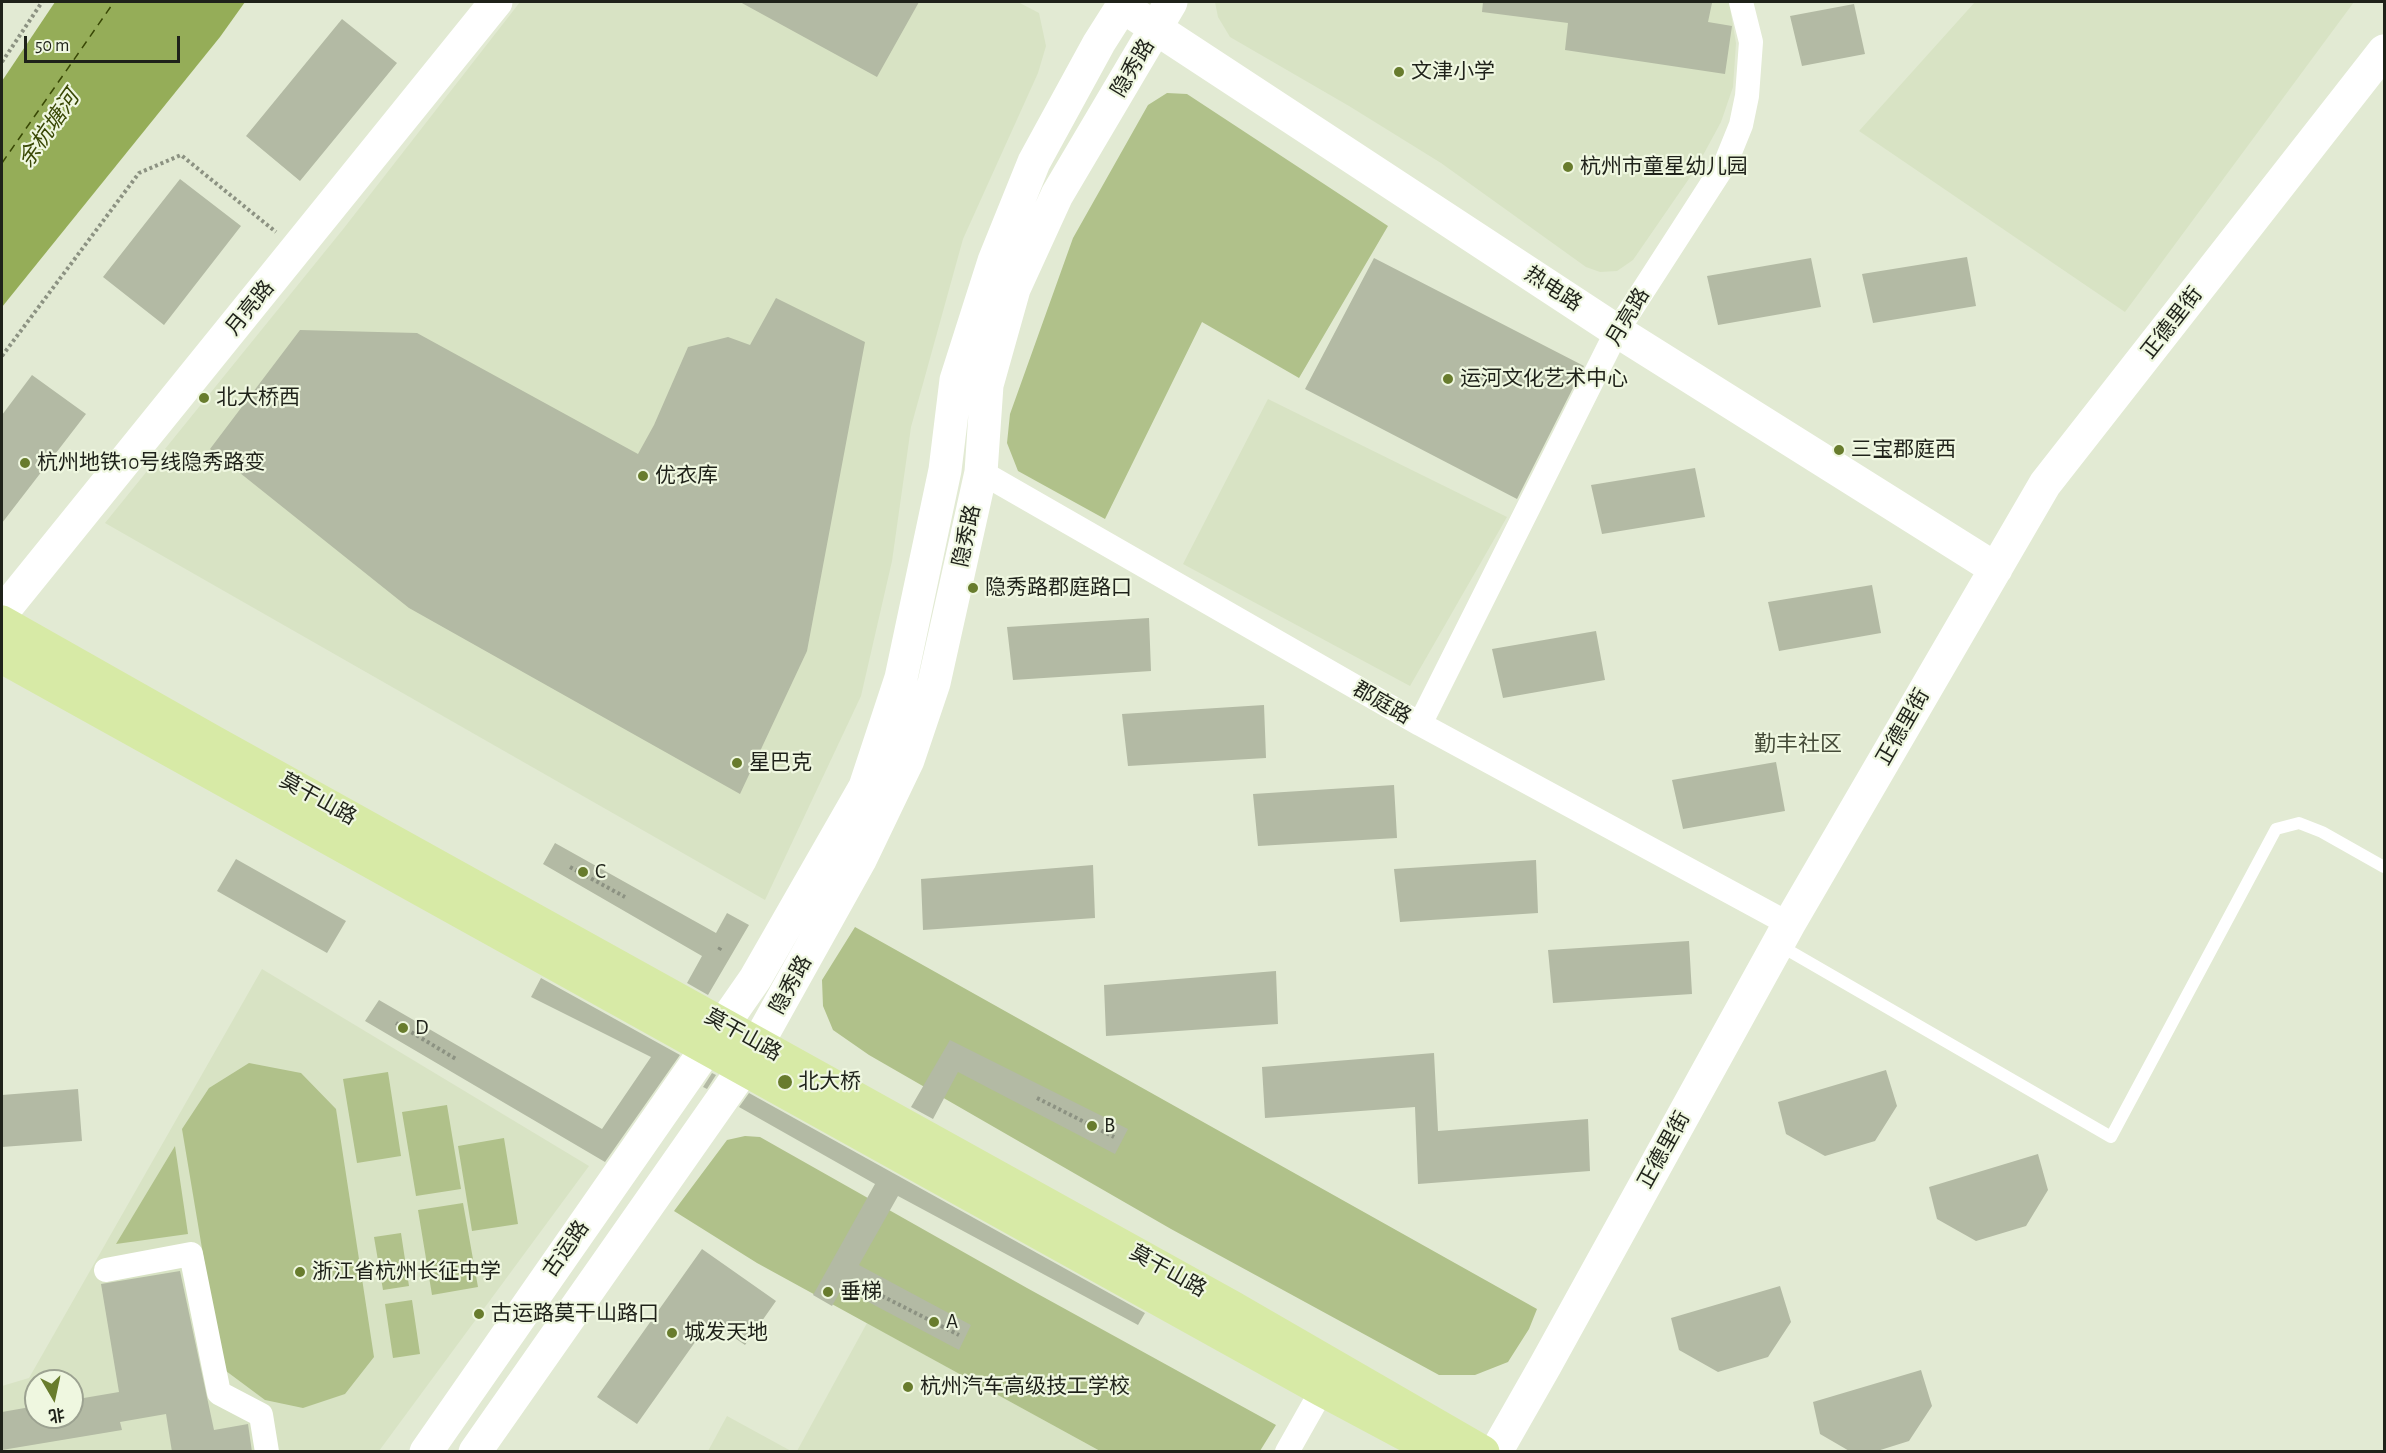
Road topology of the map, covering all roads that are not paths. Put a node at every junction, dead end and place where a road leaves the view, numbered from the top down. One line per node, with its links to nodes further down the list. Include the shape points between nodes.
1 (496, 2): 9 (street, 月亮路)
2 (1742, 2): 6 (street, 月亮路, via 1751,42 1741,125 1726,162)
3 (1120, 3): 4 (street, 热电路); 15 (street, 隐秀路, via 1034,162 994,261 956,380 945,470 901,678 865,787 754,979)
4 (1164, 15): 6 (street, 热电路); 7 (street, 隐秀路, via 1057,195 1014,290 987,385)
5 (2385, 51): 8 (street, 正德里街, via 2045,484)
6 (1617, 331): 8 (street, 热电路); 12 (street, 月亮路)
7 (981, 472): 12 (street, 郡庭路); 16 (street, 隐秀路, via 934,683 908,760 860,860)
8 (1996, 569): 14 (street, 正德里街)
9 (2, 612)
10 (2, 622): 15 (main road, 莫干山路)
11 (2, 657): 15 (main road, 莫干山路)
12 (1420, 724): 14 (street, 郡庭路)
13 (2385, 867): 14 (lane, via 2299,823 2276,829 2111,1137)
14 (1783, 934): 25 (street, 正德里街)
15 (715, 1035): 16 (main road, 莫干山路); 20 (street, 古运路)
16 (752, 1056): 18 (main road, 莫干山路); 21 (street, 古运路); 24 (main road, 莫干山路, via 1232,1307)
17 (106, 1270): 19 (street, via 192,1254 219,1393 261,1414)
18 (1322, 1390): 22 (street); 23 (main road, 莫干山路)
19 (267, 1452)
20 (426, 1452)
21 (475, 1452)
22 (1287, 1452)
23 (1438, 1452)
24 (1483, 1452)
25 (1496, 1452)

